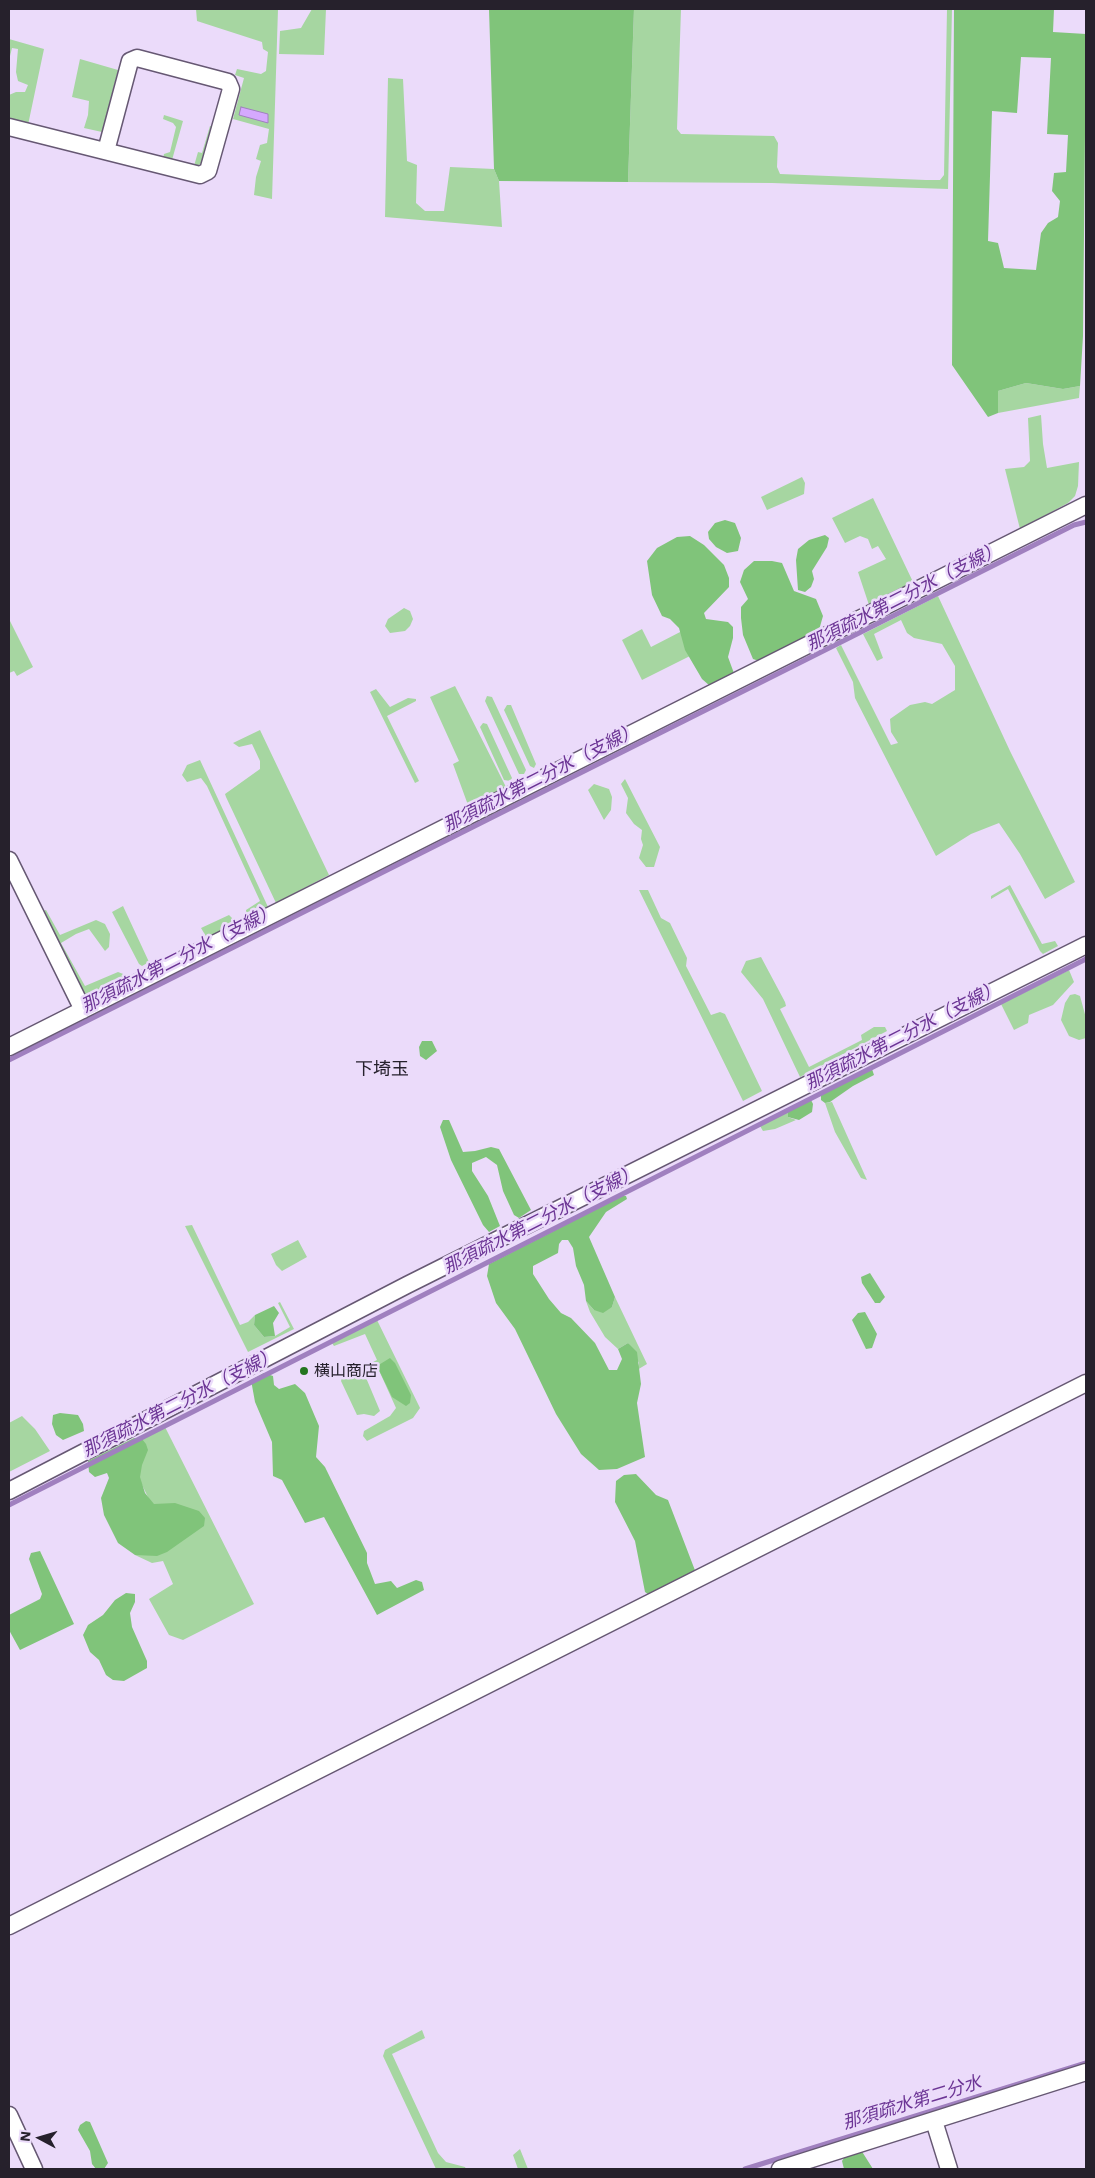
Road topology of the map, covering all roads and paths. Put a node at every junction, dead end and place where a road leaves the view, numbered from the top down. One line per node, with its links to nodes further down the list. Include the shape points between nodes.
1 (9, 127): 2 (street)
2 (106, 151): 2 (street, via 200,176 208,171 231,89 228,82 137,58 130,61)
3 (1086, 506): 6 (street)
4 (9, 860): 6 (street)
5 (1086, 944): 9 (street, via 407,1285)
6 (83, 1010): 7 (street)
7 (9, 1047)
8 (1086, 1383): 10 (street)
9 (9, 1491)
10 (9, 1926)
11 (1086, 2072): 13 (street)
12 (9, 2116): 14 (street)
13 (934, 2120): 15 (street); 16 (street)
14 (34, 2169)
15 (780, 2169)
16 (949, 2169)

